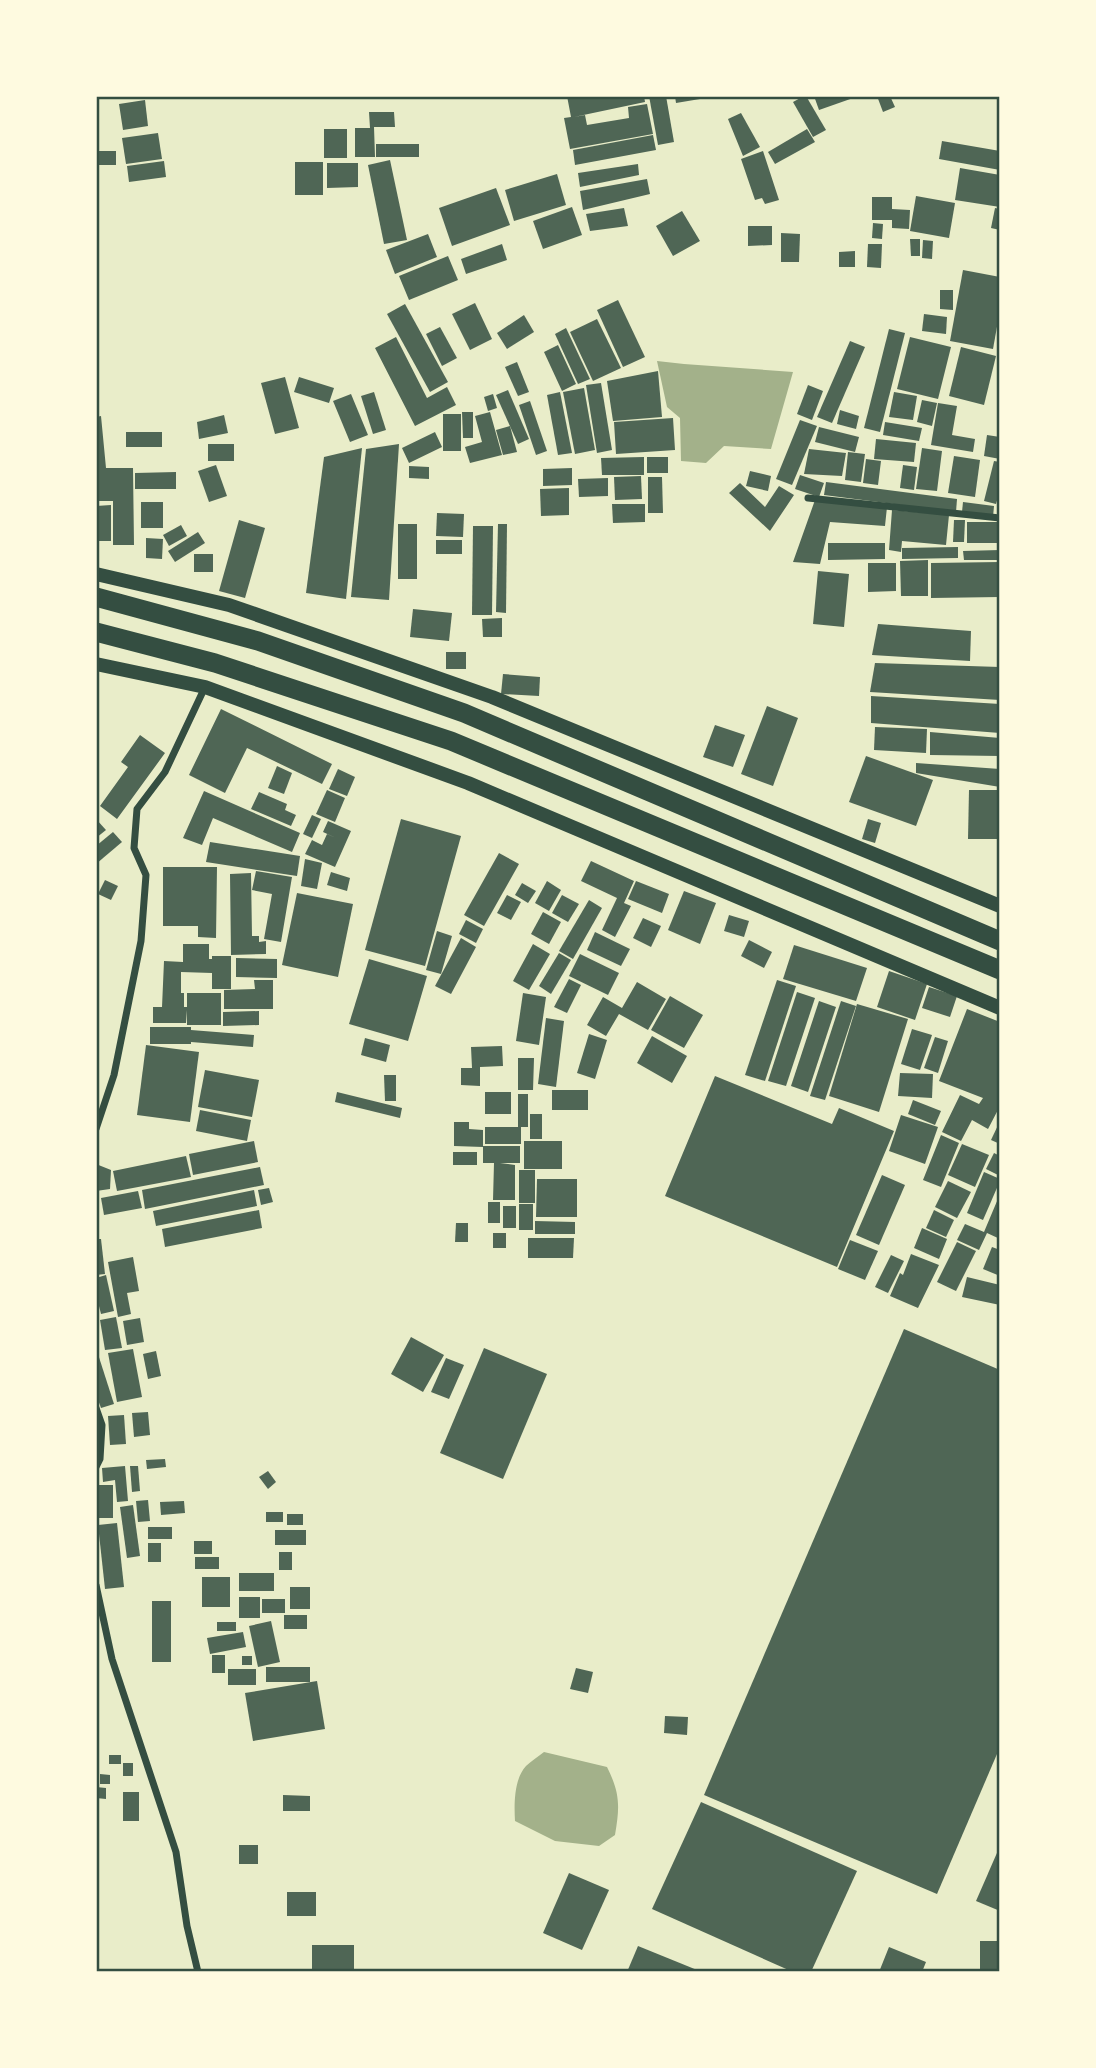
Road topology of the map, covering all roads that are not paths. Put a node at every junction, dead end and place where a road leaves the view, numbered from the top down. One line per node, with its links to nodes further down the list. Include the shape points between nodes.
1 (808, 498): 2 (street)
2 (1000, 519)
3 (96, 575): 8 (main road, via 229,605 492,697)
4 (96, 597): 9 (highway, via 258,641 464,713)
5 (96, 632): 10 (highway, via 215,663 451,741)
6 (96, 664): 7 (main road)
7 (205, 687): 11 (main road, via 468,783); 12 (street, via 165,772 137,809 134,848 146,875 141,941 114,1075)
8 (1000, 906)
9 (1000, 941)
10 (1000, 970)
11 (1000, 1008)
12 (96, 1129)
13 (96, 1408): 14 (street, via 103,1425)
14 (96, 1467)
15 (96, 1585): 16 (street, via 112,1659 176,1852)
16 (198, 1972)

